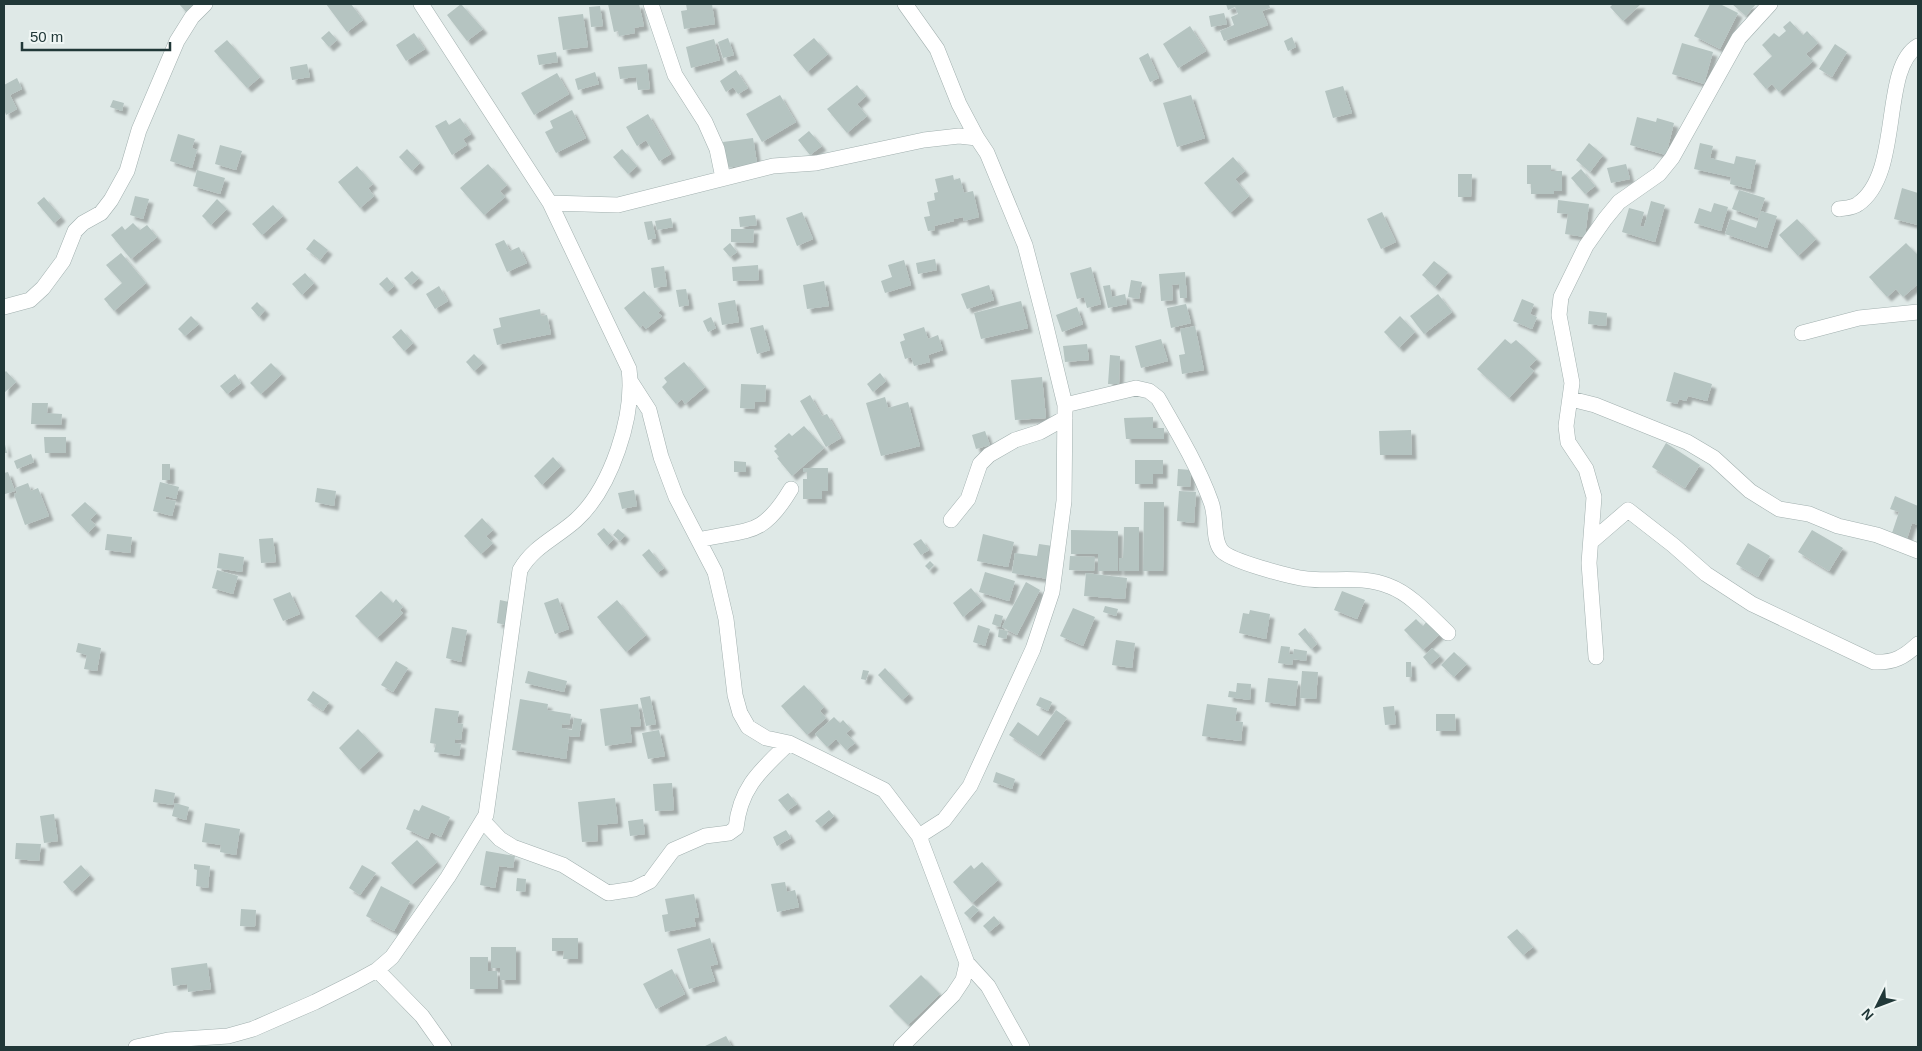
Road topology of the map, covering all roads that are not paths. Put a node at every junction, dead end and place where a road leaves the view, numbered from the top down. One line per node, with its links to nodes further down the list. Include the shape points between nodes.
1 (205, 4): 11 (street, via 176,41 139,130 127,171 111,200 101,213 75,231 63,261 43,288 30,300)
2 (421, 4): 9 (street)
3 (651, 4): 8 (street, via 675,75 706,122 717,149)
4 (905, 4): 7 (street, via 937,49 958,104)
5 (1770, 4): 15 (street, via 1739,38 1672,158 1659,174 1619,202 1586,246 1561,297 1559,315 1572,383)
6 (1918, 46): 10 (street, via 1910,51 1897,86 1879,178 1856,206)
7 (977, 138): 8 (street, via 959,136 924,140 816,163 773,166); 16 (street, via 987,153 1024,245)
8 (723, 178): 9 (street, via 618,205)
9 (550, 203): 14 (street, via 629,369)
10 (1839, 209)
11 (4, 307)
12 (1918, 312): 13 (street, via 1859,318)
13 (1802, 333)
14 (631, 382): 19 (street, via 649,410 676,497); 26 (street, via 620,444 597,494 576,520 528,556 520,570 486,815)
15 (1571, 399): 20 (street, via 1566,426 1568,442 1586,469 1594,497); 21 (street, via 1595,405 1687,442 1714,458 1750,491 1779,509 1809,514)
16 (1065, 411): 18 (street, via 1040,432 1015,440 989,455 980,464 968,499); 22 (street, via 1136,388 1149,391 1158,398 1204,484 1214,508 1217,542 1227,555 1238,561 1306,579 1366,580 1390,586 1418,605); 27 (street, via 1064,501 1052,592 1033,649 970,786 944,820)
17 (791, 489): 19 (street, via 780,507 754,530)
18 (951, 520)
19 (699, 540): 25 (street, via 715,572 726,619 740,713 748,726 766,738)
20 (1592, 541): 23 (street, via 1628,510 1706,574 1752,604 1874,662 1887,663 1903,658); 24 (street, via 1589,563)
21 (1918, 551)
22 (1448, 633)
23 (1918, 644)
24 (1596, 657)
25 (789, 743): 26 (street, via 746,789 736,828 729,833 705,836 673,850 650,881 634,889 608,893 563,865 500,839); 27 (street, via 884,790)
26 (482, 821): 29 (street, via 408,937)
27 (919, 836): 28 (street)
28 (967, 963): 32 (street, via 963,980 953,995); 33 (street, via 988,986)
29 (377, 970): 30 (street, via 253,1029 228,1036 168,1040); 31 (street, via 422,1016)
30 (136, 1047)
31 (444, 1047)
32 (901, 1047)
33 (1022, 1047)

